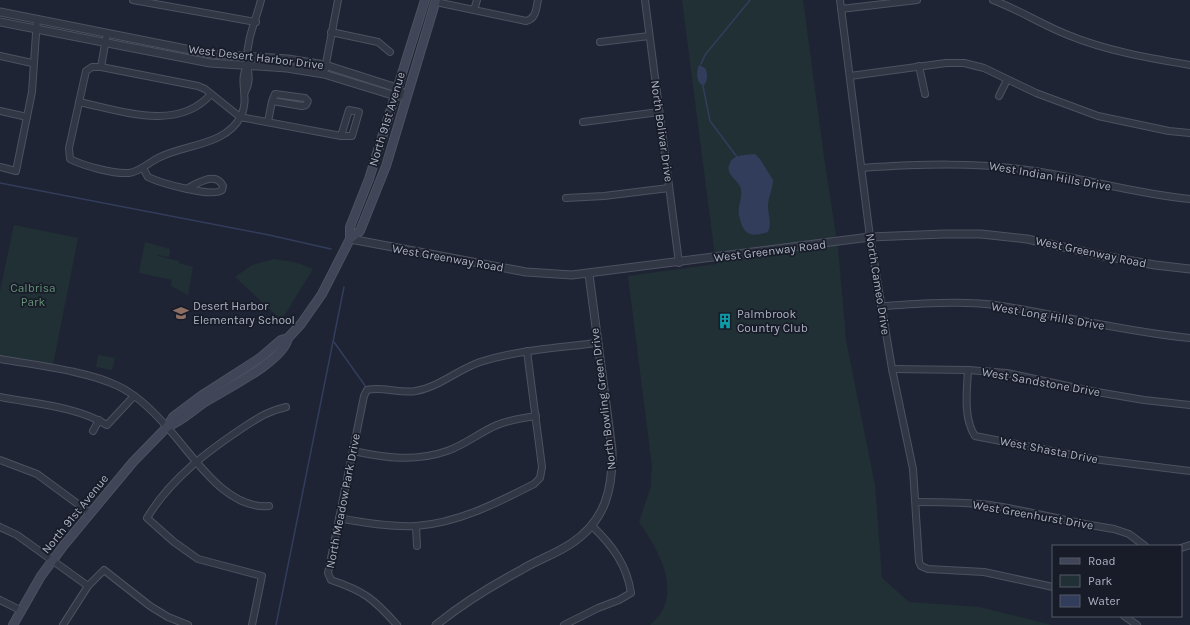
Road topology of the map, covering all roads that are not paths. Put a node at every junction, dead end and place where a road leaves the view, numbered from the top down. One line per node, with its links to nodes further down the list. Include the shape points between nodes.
1 (133, 0): 18 (street)
2 (261, 0): 18 (street)
3 (338, 0): 20 (street)
4 (425, 0): 37 (main road, North 91st Avenue)
5 (477, 0): 14 (street)
6 (538, 0): 14 (street, via 531,20 523,21)
7 (645, 0): 22 (street, North Bolivar Drive)
8 (840, 0): 13 (street, North Cameo Drive)
9 (916, 0): 12 (street)
10 (993, 0): 30 (street, via 1068,36 1149,58)
11 (436, 1): 14 (street); 40 (main road, North 91st Avenue)
12 (908, 1): 13 (street)
13 (841, 9): 35 (street, North Cameo Drive)
14 (474, 10)
15 (0, 12): 16 (street, West Desert Harbor Drive)
16 (37, 19): 19 (street); 21 (street, West Desert Harbor Drive)
17 (0, 22): 19 (street, West Desert Harbor Drive)
18 (256, 22): 27 (street, via 252,28)
19 (35, 28): 24 (street, West Desert Harbor Drive); 28 (street)
20 (331, 32): 25 (street, via 378,42); 29 (street)
21 (107, 34): 24 (street); 27 (street, West Desert Harbor Drive, via 211,54)
22 (650, 36): 23 (street); 45 (street, North Bolivar Drive)
23 (600, 42)
24 (106, 43): 32 (street); 33 (street, West Desert Harbor Drive, via 210,63)
25 (390, 52)
26 (0, 56): 28 (street)
27 (247, 58): 29 (street, West Desert Harbor Drive, via 288,59); 33 (street)
28 (32, 63): 46 (street, via 32,92)
29 (325, 65): 34 (street); 37 (street, West Desert Harbor Drive)
30 (1190, 65)
31 (919, 66): 35 (street); 36 (street, via 964,62 984,68); 39 (street)
32 (101, 67): 38 (street, via 198,86); 43 (street, via 92,67 86,71)
33 (247, 67): 34 (street, West Desert Harbor Drive, via 287,68); 47 (street, via 250,72 249,86)
34 (324, 74): 37 (street, West Desert Harbor Drive)
35 (850, 76): 54 (street, North Cameo Drive)
36 (1006, 80): 41 (street); 50 (street, via 1098,116)
37 (396, 92): 40 (street, West Desert Harbor Drive); 60 (main road, North 91st Avenue, via 370,178 350,227)
38 (211, 94): 43 (street, via 195,109 163,116 145,116); 47 (street)
39 (925, 94)
40 (406, 96): 60 (main road, North 91st Avenue, via 380,183 360,231)
41 (999, 96)
42 (272, 101): 42 (street, via 275,94 305,98 308,101 302,106); 48 (street)
43 (79, 102): 53 (street, via 69,148 70,159 79,164 118,172 137,171)
44 (0, 111): 46 (street)
45 (659, 112): 49 (street); 56 (street, North Bolivar Drive)
46 (27, 117): 52 (street, via 16,171)
47 (240, 118): 48 (street); 53 (street, via 220,136 158,158)
48 (268, 122): 51 (street)
49 (583, 122)
50 (1190, 133)
51 (341, 136): 51 (street, via 349,110 359,112 352,136)
52 (0, 167)
53 (143, 168): 55 (street, via 148,177)
54 (862, 168): 58 (street, West Indian Hills Drive, via 922,163 984,165 1036,171 1126,190); 59 (street, North Cameo Drive)
55 (188, 188): 55 (street, via 218,193 222,190 219,180 214,178)
56 (670, 188): 57 (street); 61 (street, North Bolivar Drive)
57 (566, 198)
58 (1190, 199)
59 (870, 238): 61 (street, West Greenway Road); 62 (street, West Greenway Road, via 981,234 1027,239 1155,266); 64 (street, North Cameo Drive)
60 (350, 239): 63 (street, West Greenway Road, via 526,272); 77 (main road, North 91st Avenue, via 315,306 288,338 287,345 179,422)
61 (679, 262): 63 (street, West Greenway Road)
62 (1190, 269)
63 (589, 274): 66 (street, North Bowling Green Drive)
64 (881, 306): 65 (street, West Long Hills Drive, via 949,303 1000,306 1146,334); 69 (street, North Cameo Drive)
65 (1190, 338)
66 (597, 343): 67 (street); 88 (street, North Bowling Green Drive, via 613,472 608,498)
67 (527, 351): 75 (street); 79 (street, North Meadow Park Drive, via 503,355 472,365 436,384 415,391 396,392 374,388 367,390)
68 (0, 359): 71 (street, via 106,381)
69 (892, 370): 70 (street, West Sandstone Drive); 83 (street, North Cameo Drive, via 913,469)
70 (968, 370): 73 (street, West Sandstone Drive, via 1007,373 1144,400); 82 (street, West Shasta Drive, via 967,404 975,436 1093,459)
71 (134, 396): 76 (street, via 107,425); 77 (street)
72 (0, 397): 76 (street, via 75,412)
73 (1190, 405)
74 (286, 407): 81 (street, via 271,410 259,417)
75 (536, 416): 79 (street, via 511,420 448,451 410,460 383,458); 87 (street, via 542,467 540,478 534,484 472,513 438,523)
76 (100, 420): 78 (street)
77 (167, 426): 81 (street); 85 (main road, North 91st Avenue, via 140,453)
78 (94, 431)
79 (353, 451): 86 (street, North Meadow Park Drive)
80 (0, 460): 85 (street, via 37,474)
81 (196, 462): 84 (street, via 232,495 260,507); 101 (street, via 172,485 147,518 174,542 198,558 262,576)
82 (1190, 471)
83 (916, 502): 90 (street, West Greenhurst Drive, via 990,505 1114,529 1128,534); 94 (street, North Cameo Drive, via 921,566 928,569 984,572)
84 (269, 506)
85 (90, 513): 92 (main road, North 91st Avenue)
86 (339, 518): 87 (street, via 374,524); 102 (street, North Meadow Park Drive, via 328,573 331,580 370,597)
87 (416, 526): 91 (street)
88 (592, 526): 103 (street, North Bowling Green Drive, via 572,543 510,575); 104 (street, via 617,554 628,577 631,593)
89 (0, 527): 92 (street, via 17,535)
90 (1144, 545)
91 (417, 546)
92 (52, 560): 93 (street); 96 (main road, North 91st Avenue)
93 (88, 586): 99 (street); 100 (street, via 104,570 150,606)
94 (1052, 587)
95 (0, 600): 96 (street)
96 (20, 610): 98 (main road, North 91st Avenue)
97 (1125, 617): 105 (street)
98 (13, 625)
99 (63, 625)
100 (188, 625)
101 (252, 625)
102 (397, 625)
103 (436, 625)
104 (564, 625)
105 (1137, 625)

